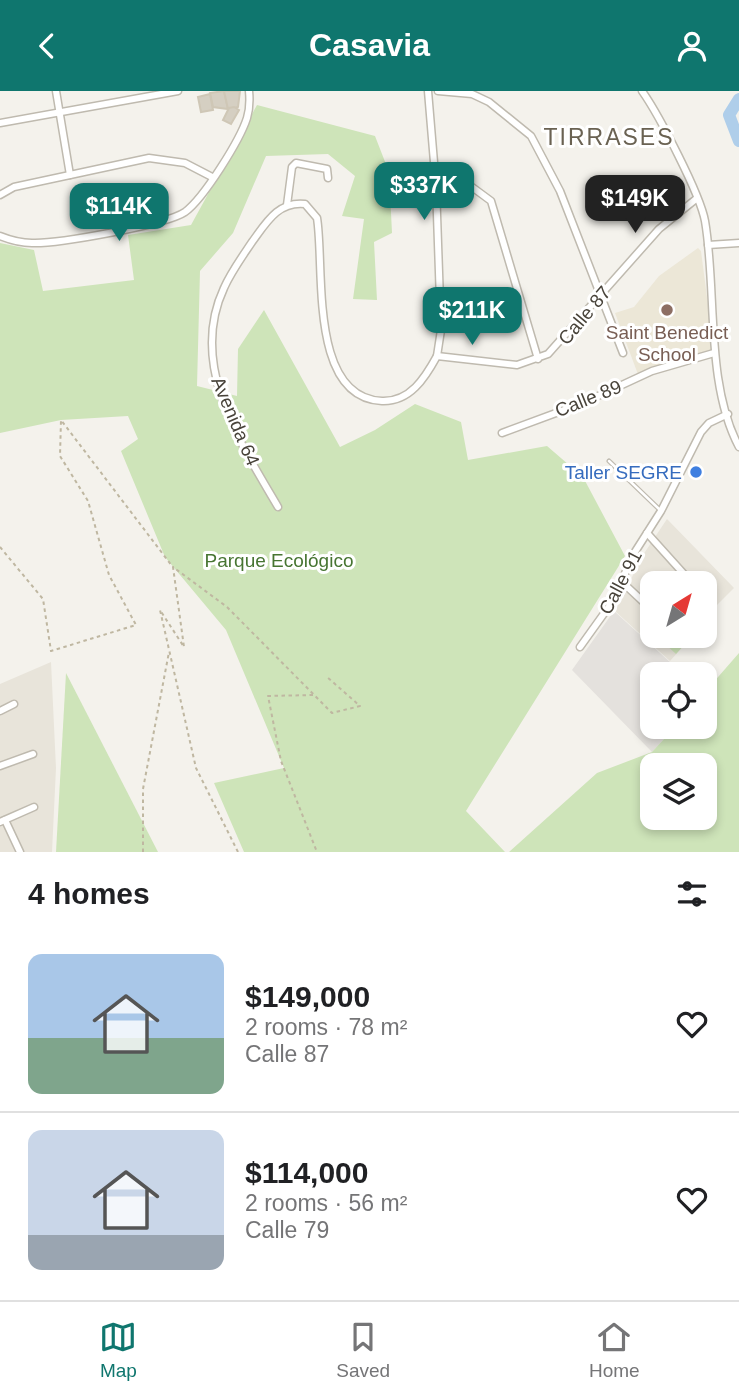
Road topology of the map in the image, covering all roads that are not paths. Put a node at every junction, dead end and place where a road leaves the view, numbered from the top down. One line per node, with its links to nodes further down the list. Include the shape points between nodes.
1 (56, 91): 7 (street)
2 (178, 91): 7 (street)
3 (249, 91): 10 (street, via 247,120)
4 (428, 91): 12 (street)
5 (438, 91): 19 (street, via 472,94 489,101 531,137 560,191)
6 (642, 91): 14 (street, via 664,127)
7 (59, 114): 8 (street); 9 (street)
8 (0, 123)
9 (70, 175): 10 (street, via 160,158 195,167); 13 (street, via 14,187)
10 (212, 177): 16 (street, via 190,207 178,215 48,243 21,243)
11 (328, 178): 15 (street, via 327,169 296,163)
12 (436, 186): 22 (street, via 441,330); 23 (street, via 472,187 491,201)
13 (0, 195)
14 (696, 199): 18 (street); 19 (street, Calle 87, via 659,229)
15 (287, 205): 22 (street, via 305,204 317,218 326,342 344,380 367,397 387,401 420,384); 28 (street, Avenida 64, via 269,220 229,279 217,305 211,338 220,393 242,446)
16 (0, 236)
17 (739, 243): 18 (street)
18 (708, 245): 21 (street)
19 (600, 296): 20 (street); 23 (street, Calle 87, via 557,347)
20 (623, 353)
21 (714, 353): 24 (street); 25 (street, Calle 89, via 652,371)
22 (437, 356): 23 (street, Calle 87, via 508,365)
23 (538, 359)
24 (728, 414): 26 (street); 29 (street, Calle 91, via 701,432)
25 (502, 433)
26 (739, 447)
27 (609, 461): 29 (lane)
28 (278, 507)
29 (661, 511): 30 (street, Calle 91)
30 (648, 533): 31 (street); 32 (street, Calle 91)
31 (681, 571)
32 (621, 581): 33 (street); 34 (street, Calle 91, via 613,601)
33 (640, 599)
34 (580, 647)
35 (14, 704): 36 (street)
36 (0, 711)
37 (33, 754): 38 (street)
38 (0, 767)
39 (34, 807): 40 (street)
40 (2, 821): 41 (street)
41 (20, 852)

